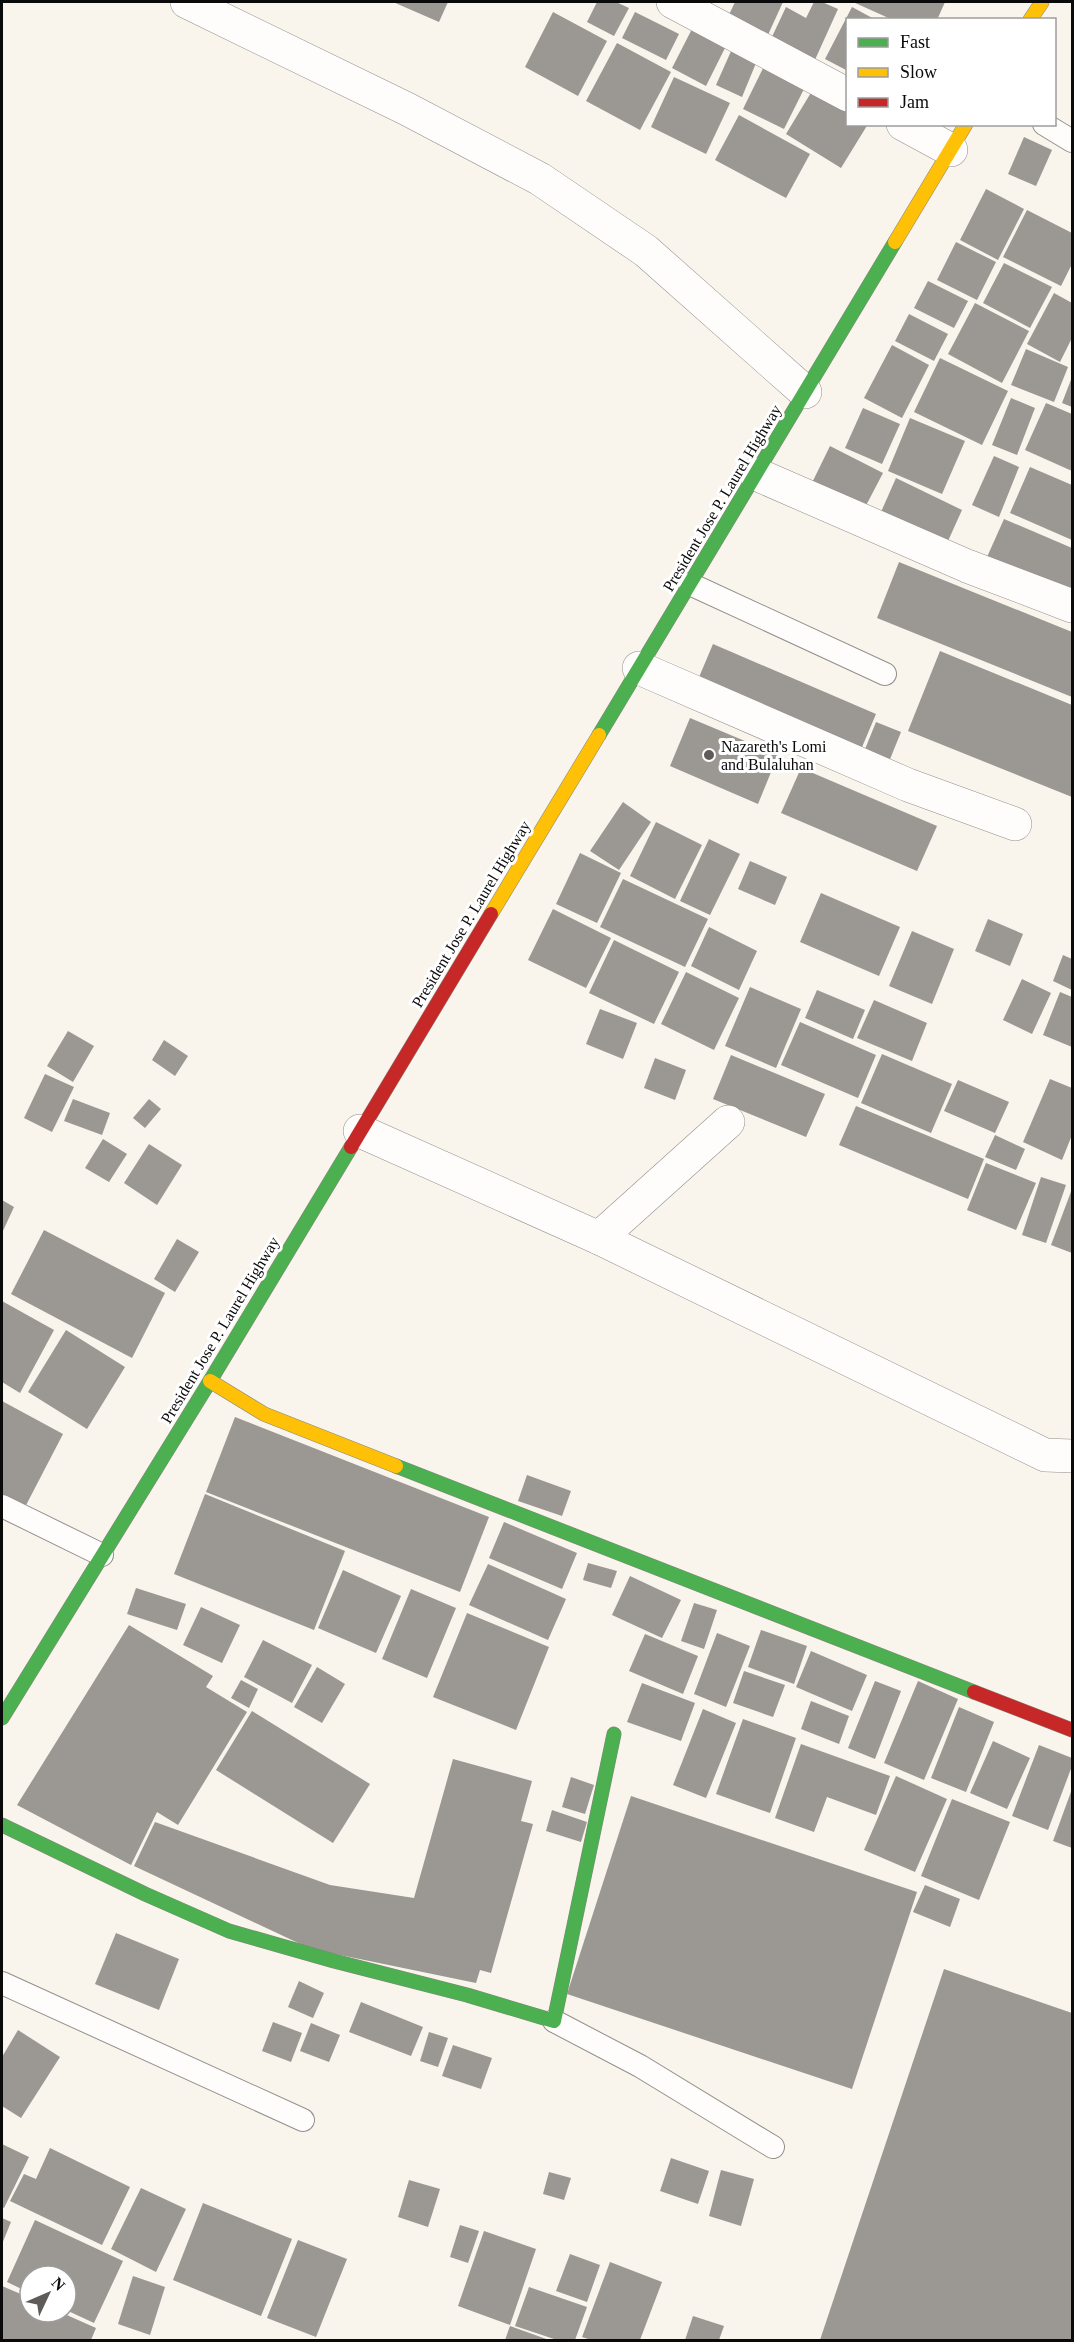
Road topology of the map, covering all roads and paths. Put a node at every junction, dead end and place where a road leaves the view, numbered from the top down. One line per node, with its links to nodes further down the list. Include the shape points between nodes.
1 (187, 2): 10 (street, via 540,178 646,251)
2 (674, 2): 5 (street)
3 (1041, 2): 4 (main road)
4 (1031, 18)
5 (846, 94)
6 (911, 126): 8 (street)
7 (1047, 126): 9 (lane)
8 (958, 137): 10 (main road, President Jose P. Laurel Highway)
9 (1072, 141)
10 (806, 392): 11 (main road, President Jose P. Laurel Highway)
11 (756, 474): 12 (main road, President Jose P. Laurel Highway); 13 (street, via 967,566)
12 (690, 584): 14 (main road, President Jose P. Laurel Highway); 15 (lane)
13 (1072, 606)
14 (639, 668): 16 (street, via 908,785); 18 (main road, President Jose P. Laurel Highway)
15 (885, 675)
16 (1015, 824)
17 (728, 1122): 19 (street)
18 (360, 1131): 19 (street); 20 (main road, President Jose P. Laurel Highway)
19 (599, 1238): 21 (street, via 1046,1455)
20 (210, 1381): 23 (main road, President Jose P. Laurel Highway); 25 (main road, via 264,1414)
21 (1072, 1456)
22 (2, 1506): 23 (lane)
23 (102, 1555): 24 (main road, President Jose P. Laurel Highway)
24 (2, 1718)
25 (1072, 1730)
26 (614, 1734): 29 (main road)
27 (2, 1825): 29 (main road, via 229,1931)
28 (2, 1983): 30 (lane)
29 (554, 2021): 31 (lane, via 640,2066)
30 (303, 2120)
31 (773, 2147)

